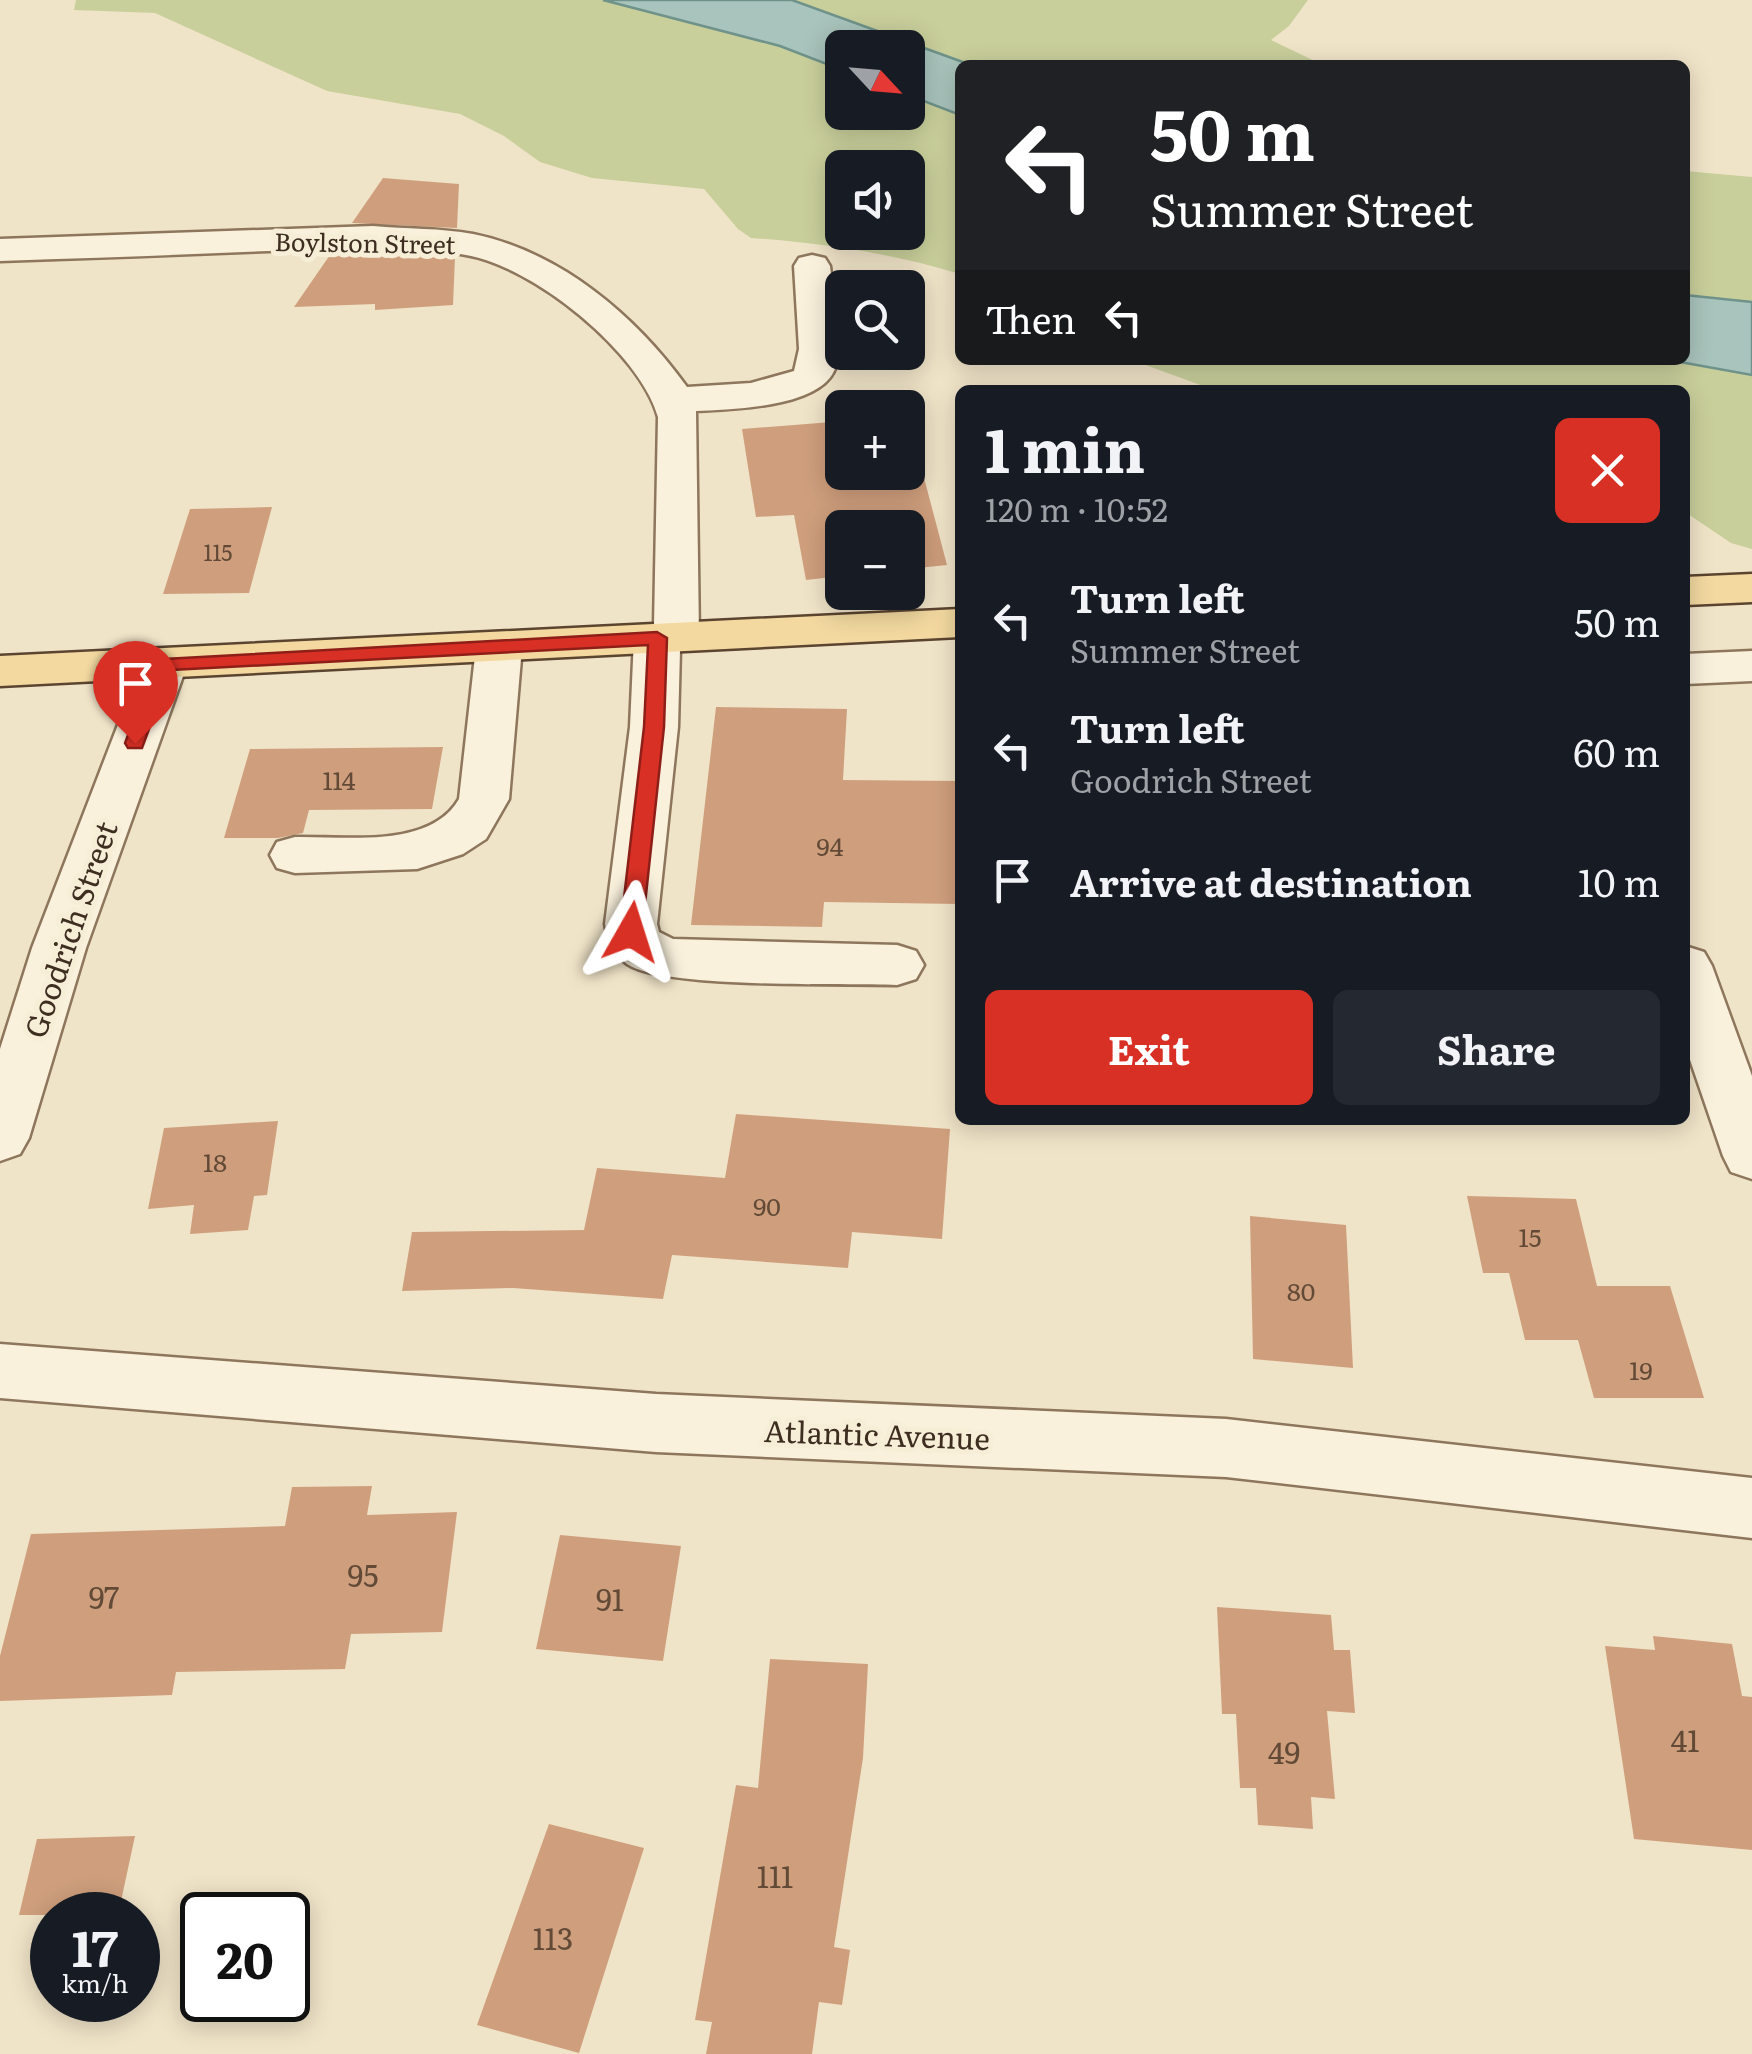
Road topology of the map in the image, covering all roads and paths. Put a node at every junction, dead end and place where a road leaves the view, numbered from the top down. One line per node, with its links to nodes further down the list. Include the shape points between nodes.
1 (0, 250): 3 (street, Boylston Street, via 356,238 496,250 570,292 618,331 661,376)
2 (812, 266): 3 (street, via 817,363 808,379 785,390)
3 (673, 400): 7 (street, Boylston Street, via 679,458)
4 (1752, 588): 5 (main road)
5 (1690, 591)
6 (955, 623): 7 (main road)
7 (666, 638): 8 (main road); 14 (street, Boylston Street, via 634,938 663,958)
8 (499, 647): 9 (main road); 13 (street, via 484,799 468,827 417,851)
9 (164, 665): 11 (main road); 16 (street, Goodrich Street, via 58,948)
10 (1690, 669): 12 (street)
11 (0, 671)
12 (1746, 678)
13 (295, 855)
14 (897, 965)
15 (1690, 980): 17 (street)
16 (0, 1138)
17 (1752, 1156)
18 (0, 1372): 19 (street, Atlantic Avenue, via 656,1423 1226,1448)
19 (1752, 1508)

